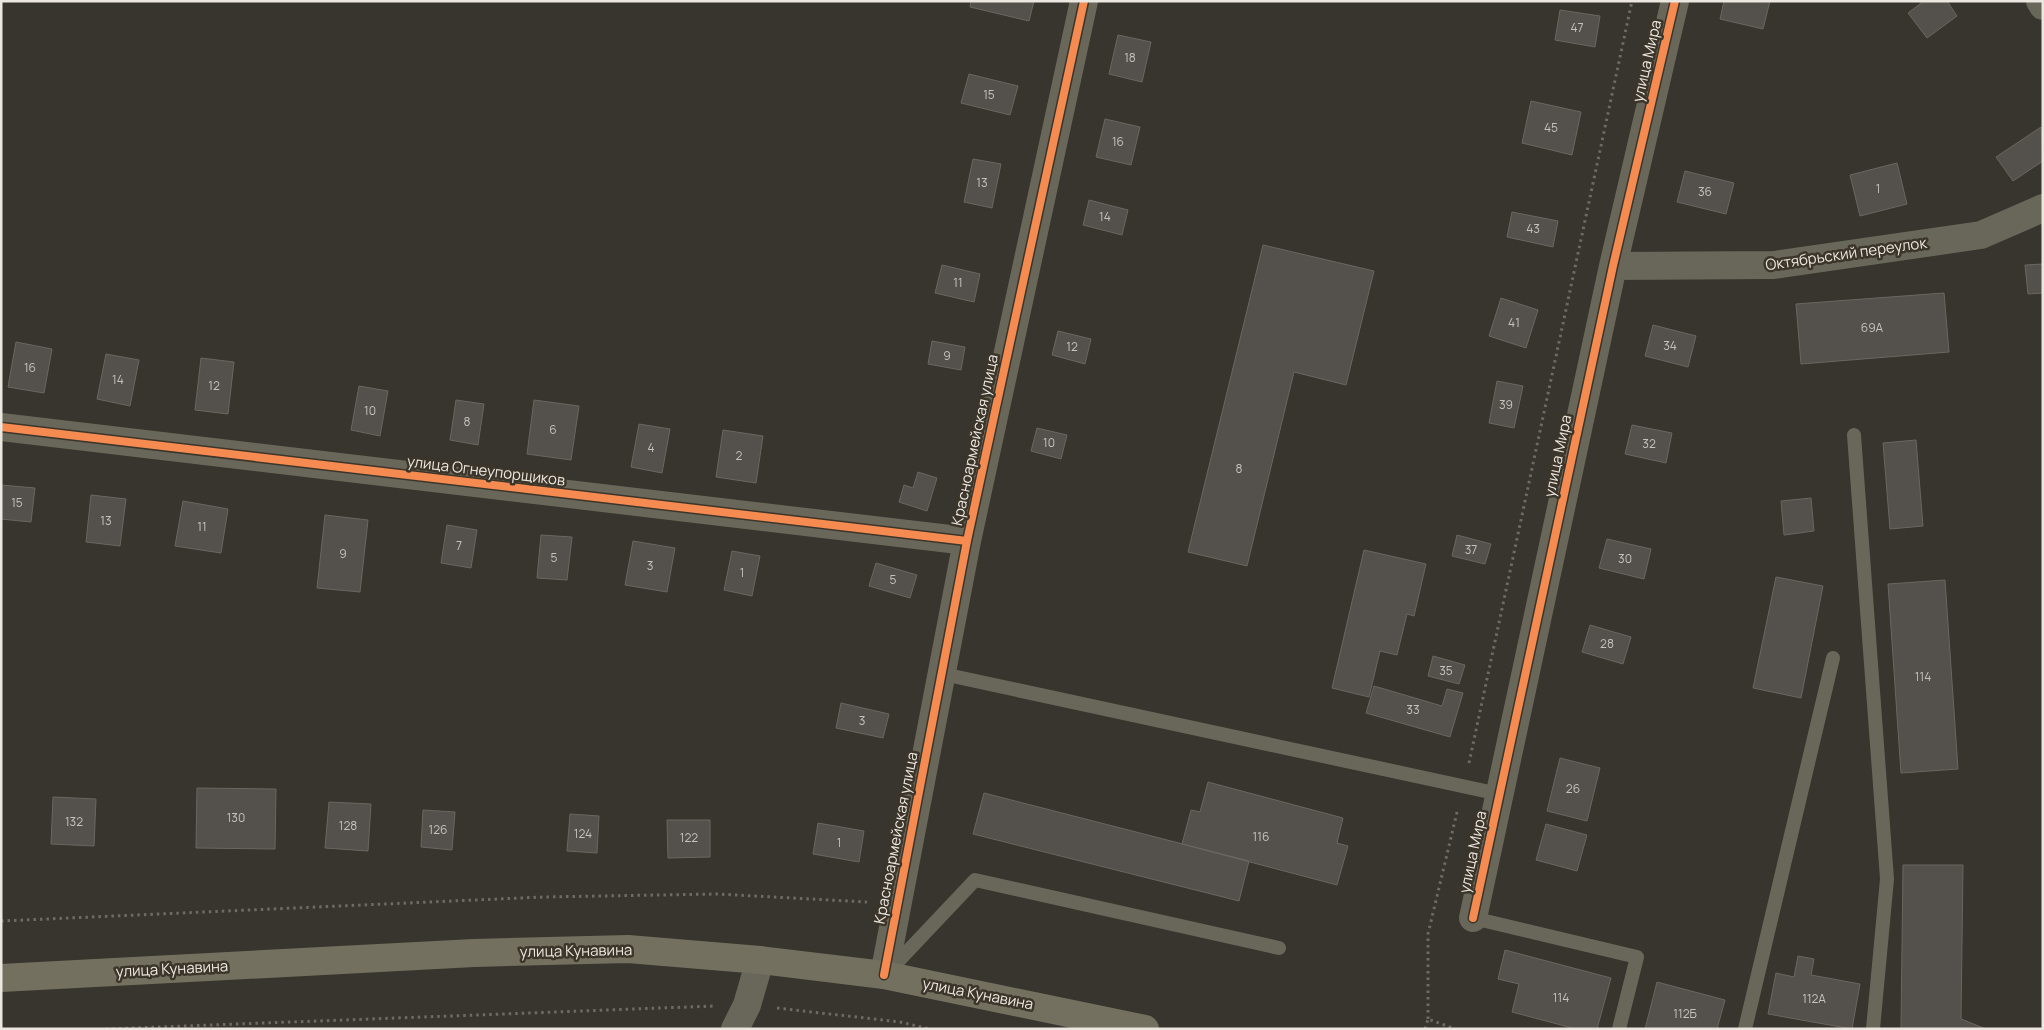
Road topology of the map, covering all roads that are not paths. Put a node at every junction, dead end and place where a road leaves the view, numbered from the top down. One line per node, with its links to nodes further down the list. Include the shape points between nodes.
1 (1084, 1): 9 (street, Красноармейская улица)
2 (1675, 1): 6 (street, улица Мира)
3 (2040, 1): 4 (street)
4 (2043, 6)
5 (2043, 208): 6 (street, Октябрьский переулок, via 1981,235 1774,266)
6 (1613, 266): 12 (street, улица Мира)
7 (1, 427): 9 (street, улица Огнеупорщиков)
8 (1854, 435): 22 (lane, via 1886,879)
9 (967, 541): 11 (street, Красноармейская улица)
10 (1833, 658): 21 (lane)
11 (943, 674): 12 (lane); 16 (street, Красноармейская улица)
12 (1499, 794): 13 (street, улица Мира)
13 (1473, 918): 20 (lane, via 1637,956)
14 (1279, 948): 16 (lane, via 975,880)
15 (760, 960): 16 (main road, улица Кунавина); 17 (main road, улица Кунавина, via 628,950 474,953); 18 (street, via 747,1004)
16 (884, 975): 19 (main road, улица Кунавина)
17 (1, 978)
18 (735, 1029)
19 (1145, 1029)
20 (1619, 1029)
21 (1746, 1029)
22 (1873, 1029)

